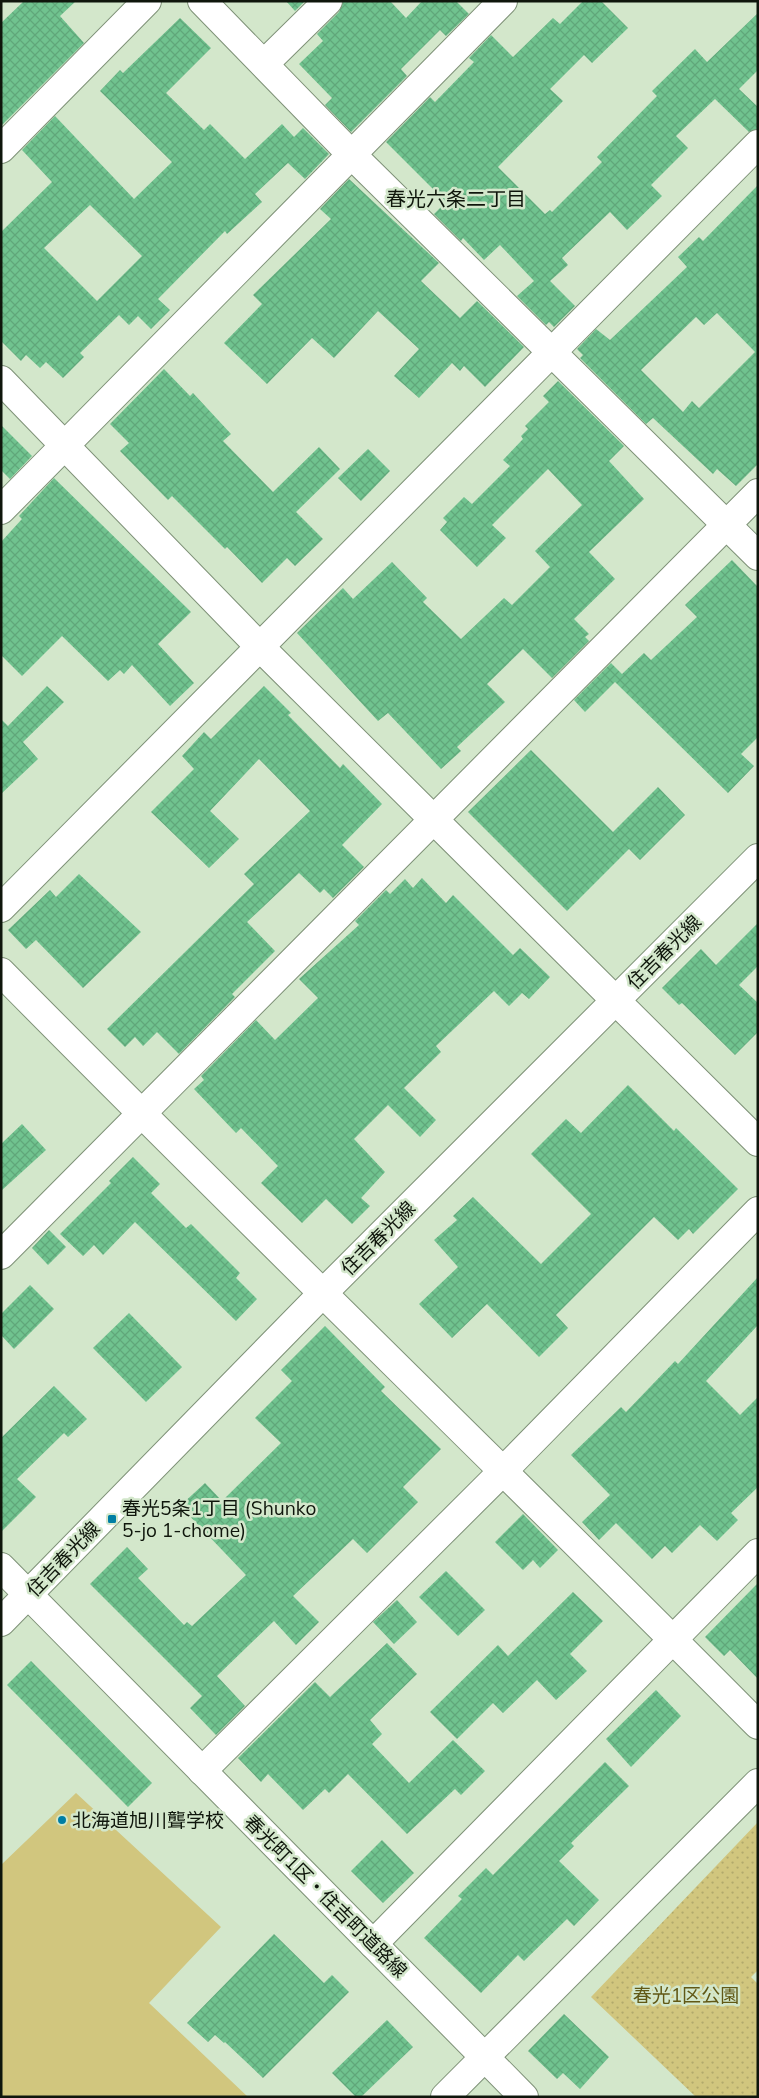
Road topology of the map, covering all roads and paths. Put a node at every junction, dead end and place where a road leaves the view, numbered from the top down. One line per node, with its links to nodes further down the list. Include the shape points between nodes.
1 (147, 1): 7 (street)
2 (202, 1): 5 (street)
3 (328, 1): 5 (street)
4 (503, 1): 8 (street)
5 (264, 64): 8 (street)
6 (758, 144): 9 (street)
7 (1, 149)
8 (351, 154): 9 (street); 11 (street)
9 (550, 353): 14 (street); 16 (street)
10 (1, 380): 11 (street)
11 (67, 446): 13 (street); 16 (street)
12 (758, 493): 14 (street)
13 (1, 510)
14 (726, 524): 15 (street); 17 (street)
15 (758, 556)
16 (259, 646): 17 (street); 19 (street)
17 (433, 820): 21 (street); 22 (street)
18 (758, 858): 21 (street, 住吉春光線)
19 (1, 908)
20 (1, 972): 22 (street)
21 (615, 1001): 23 (street); 26 (street, 住吉春光線)
22 (140, 1113): 25 (street); 26 (street)
23 (758, 1142)
24 (758, 1211): 27 (street)
25 (1, 1255)
26 (324, 1292): 27 (street); 30 (street, 住吉春光線)
27 (504, 1470): 32 (street); 34 (street)
28 (758, 1552): 32 (street)
29 (1, 1567): 30 (street, 春光町1区・住吉町道路線)
30 (28, 1595): 31 (street, 住吉春光線); 34 (street, 春光町1区・住吉町道路線)
31 (1, 1622)
32 (672, 1639): 33 (street); 36 (street)
33 (758, 1725)
34 (202, 1771): 36 (street, 春光町1区・住吉町道路線)
35 (758, 1783): 37 (street)
36 (373, 1944): 37 (street, 春光町1区・住吉町道路線)
37 (485, 2058): 38 (street); 39 (street, 春光町1区・住吉町道路線)
38 (445, 2097)
39 (524, 2097)

